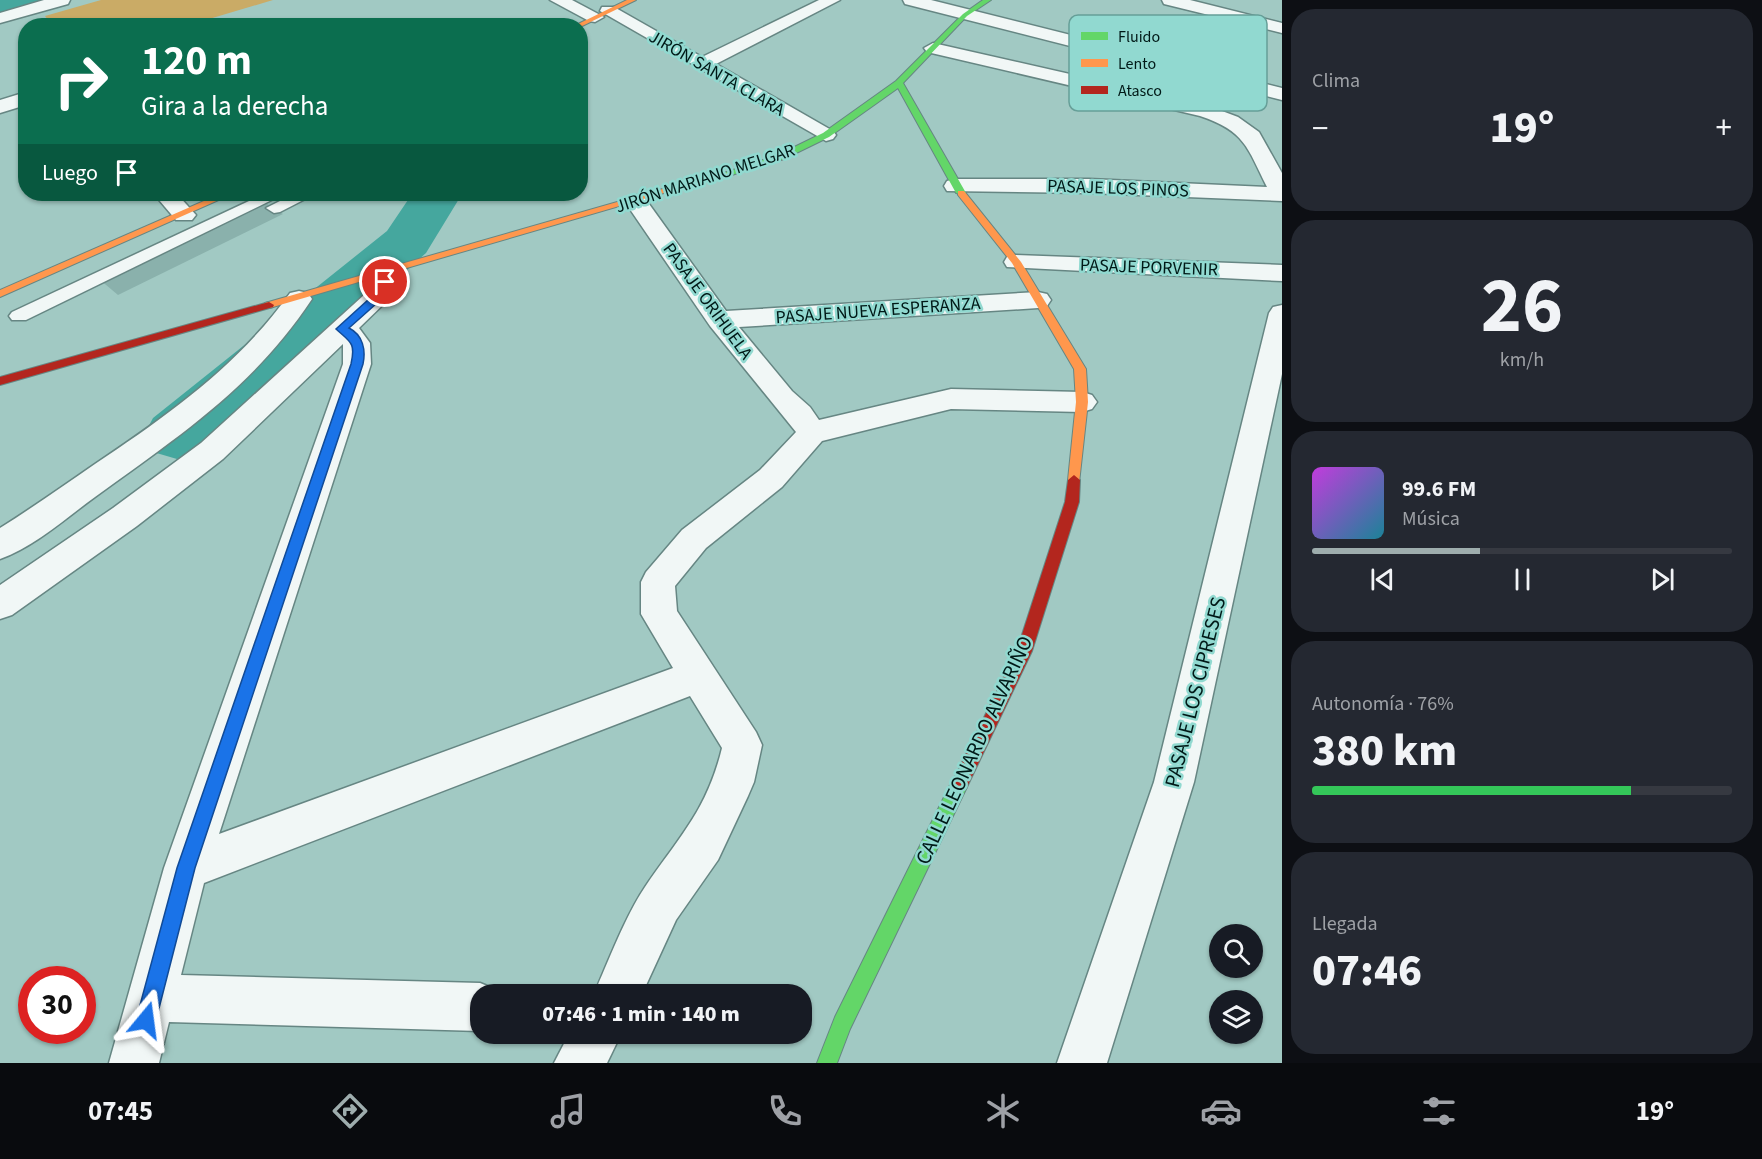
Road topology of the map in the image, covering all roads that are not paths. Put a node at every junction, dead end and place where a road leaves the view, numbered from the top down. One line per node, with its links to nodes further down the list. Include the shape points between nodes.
1 (62, 0): 9 (street)
2 (558, 0): 11 (street, JIRÓN SANTA CLARA)
3 (633, 0): 11 (main road)
4 (832, 0): 21 (street)
5 (911, 0): 12 (street)
6 (988, 0): 12 (main road, JIRÓN MARIANO MELGAR)
7 (1170, 0): 8 (street)
8 (1197, 3): 13 (street)
9 (9, 8): 17 (street)
10 (1273, 9): 14 (street)
11 (602, 14): 15 (main road); 21 (street, JIRÓN SANTA CLARA)
12 (965, 15): 19 (street); 20 (main road, JIRÓN MARIANO MELGAR)
13 (1234, 15)
14 (1257, 15)
15 (588, 21)
16 (1267, 24): 18 (street)
17 (18, 28)
18 (1282, 28)
19 (1069, 41)
20 (933, 48): 22 (street); 23 (main road, JIRÓN MARIANO MELGAR)
21 (702, 64): 29 (street, JIRÓN SANTA CLARA)
22 (1069, 79)
23 (899, 83): 29 (main road, JIRÓN MARIANO MELGAR); 30 (main road, CALLE LEONARDO ALVARIÑO)
24 (1267, 90): 25 (street)
25 (1282, 94)
26 (18, 100): 27 (street)
27 (0, 106)
28 (1206, 111): 31 (street, via 1244,128 1252,136)
29 (826, 135): 35 (main road, JIRÓN MARIANO MELGAR, via 781,157)
30 (955, 186): 31 (street, PASAJE LOS PINOS, via 1089,186); 37 (main road, CALLE LEONARDO ALVARIÑO)
31 (1282, 194)
32 (172, 201): 36 (street)
33 (212, 201): 36 (main road)
34 (275, 201): 45 (lane)
35 (636, 202): 39 (main road, JIRÓN MARIANO MELGAR); 46 (street, PASAJE ORIHUELA)
36 (184, 214): 41 (main road)
37 (1016, 262): 38 (street, PASAJE PORVENIR); 43 (main road, CALLE LEONARDO ALVARIÑO)
38 (1282, 273)
39 (382, 274): 42 (main road, JIRÓN MARIANO MELGAR); 47 (street, via 381,292)
40 (108, 287): 45 (lane, via 76,301)
41 (0, 294)
42 (299, 299): 48 (main road, JIRÓN MARIANO MELGAR); 51 (street, via 279,331 208,400)
43 (1038, 300): 46 (street, PASAJE NUEVA ESPERANZA); 49 (main road, CALLE LEONARDO ALVARIÑO, via 1080,369)
44 (1282, 313): 62 (street, PASAJE LOS CIPRESES, via 1174,783)
45 (9, 318)
46 (719, 320): 50 (street, PASAJE ORIHUELA)
47 (341, 329): 52 (street, via 212,451); 54 (street, via 352,334 357,343 357,364)
48 (0, 381)
49 (1082, 402): 50 (street, via 951,399); 61 (main road, CALLE LEONARDO ALVARIÑO, via 1072,502 1024,651 842,1024)
50 (812, 433): 53 (street, via 797,456 694,539 658,582 659,614)
51 (0, 544)
52 (0, 604)
53 (697, 676): 54 (street); 55 (street, via 742,744 734,782 703,845 660,904)
54 (186, 868): 56 (street)
55 (623, 984)
56 (153, 998): 57 (street); 59 (street)
57 (470, 1007)
58 (591, 1044): 60 (street)
59 (134, 1063)
60 (579, 1063)
61 (827, 1063)
62 (1082, 1063)

